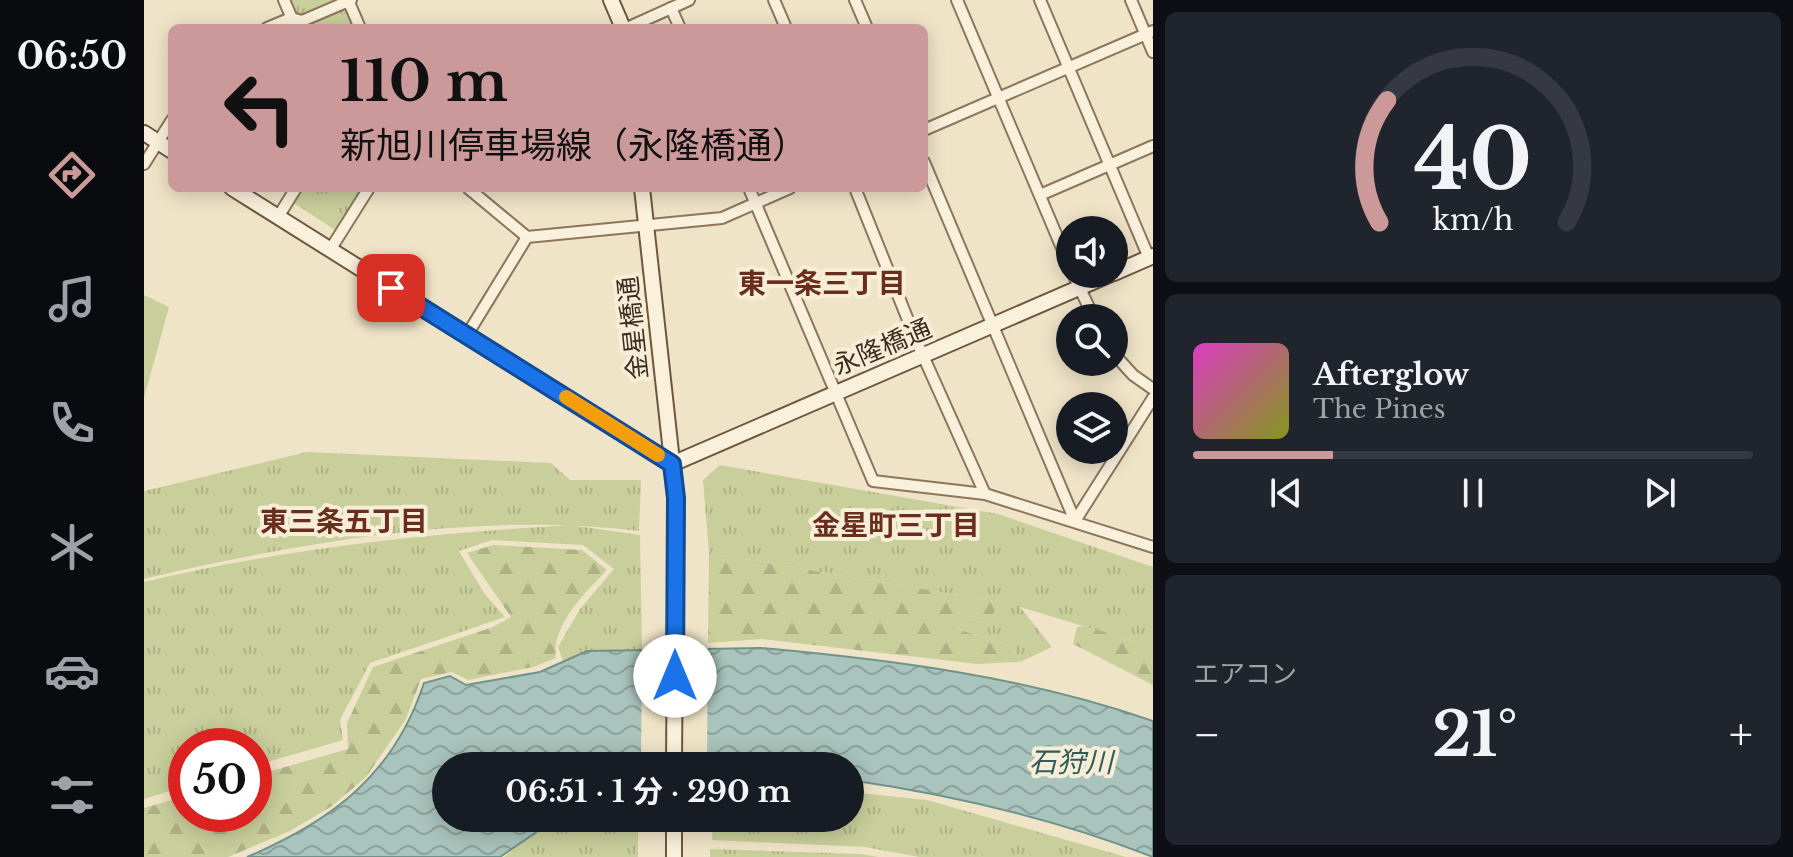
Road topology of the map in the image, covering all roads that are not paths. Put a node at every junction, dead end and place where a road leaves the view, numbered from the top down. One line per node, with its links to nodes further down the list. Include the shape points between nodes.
1 (284, 0): 11 (street)
2 (349, 0): 11 (street); 12 (street)
3 (611, 0): 13 (main road)
4 (689, 0): 10 (street)
5 (774, 0): 16 (street)
6 (855, 0): 17 (street)
7 (957, 0): 21 (street)
8 (1040, 0): 20 (street)
9 (1131, 0): 18 (street)
10 (671, 8): 14 (street); 15 (street)
11 (293, 23)
12 (358, 24)
13 (623, 24)
14 (634, 24)
15 (678, 24)
16 (784, 24)
17 (865, 24)
18 (1149, 32): 19 (street); 20 (street)
19 (1153, 52)
20 (1069, 66): 21 (street); 29 (street)
21 (997, 97): 23 (street); 39 (street)
22 (168, 126): 25 (street)
23 (928, 128)
24 (144, 133): 25 (main road)
25 (158, 142): 27 (main road); 28 (street)
26 (1153, 146): 29 (street)
27 (168, 148)
28 (144, 164)
29 (1111, 164): 39 (street); 46 (street)
30 (928, 172): 49 (street)
31 (238, 192): 41 (main road)
32 (294, 192): 41 (street)
33 (366, 192): 45 (street)
34 (473, 192): 44 (street)
35 (643, 192): 42 (main road, 金星橋通)
36 (751, 192): 40 (street)
37 (781, 192): 40 (street)
38 (857, 192): 51 (street)
39 (1040, 195): 43 (street)
40 (756, 203): 42 (street, via 722,218); 54 (street)
41 (278, 217): 45 (main road)
42 (647, 224): 44 (street); 56 (main road, 金星橋通)
43 (1056, 233)
44 (527, 237): 50 (street)
45 (330, 250): 50 (main road)
46 (1151, 257): 47 (main road, 永隆橋通)
47 (1128, 266)
48 (1063, 288): 49 (main road, 永隆橋通)
49 (992, 325): 51 (main road, 永隆橋通); 58 (street)
50 (467, 335): 56 (main road)
51 (923, 355): 54 (main road, 永隆橋通); 57 (street)
52 (1128, 369): 53 (street)
53 (1153, 389)
54 (836, 393): 56 (main road, 永隆橋通); 57 (street, via 873,481)
55 (1153, 398): 58 (street)
56 (672, 464): 60 (main road, 金星橋通)
57 (985, 494): 58 (street)
58 (1075, 521): 59 (street)
59 (1153, 547)
60 (674, 752)
61 (674, 832): 62 (main road)
62 (674, 857)

